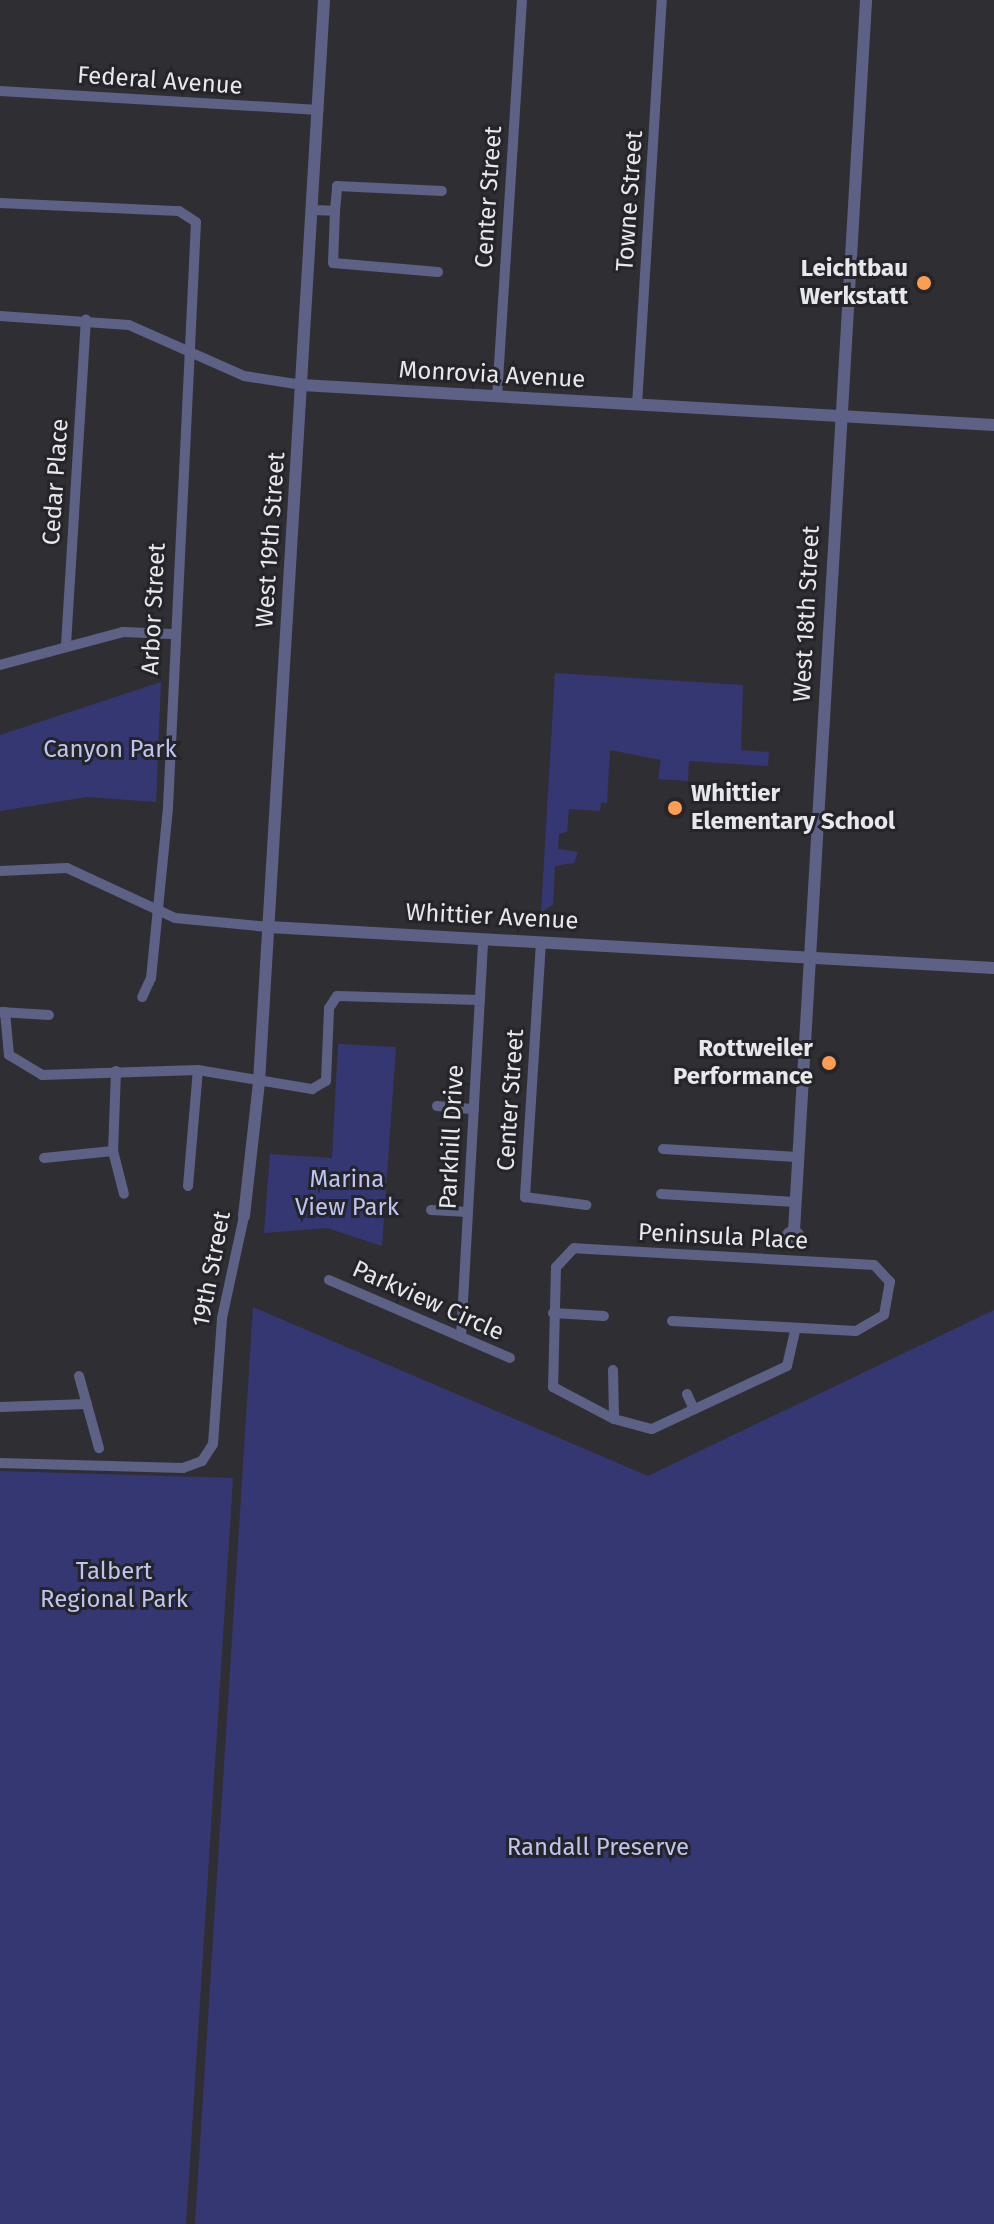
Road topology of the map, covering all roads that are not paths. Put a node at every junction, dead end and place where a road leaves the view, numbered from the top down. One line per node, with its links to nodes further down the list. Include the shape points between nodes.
1 (324, 0): 6 (street, West 19th Street)
2 (522, 0): 16 (street, Center Street)
3 (662, 0): 17 (street, Towne Street)
4 (866, 0): 18 (street, West 18th Street)
5 (0, 91): 6 (street, Federal Avenue)
6 (318, 110): 9 (street, West 19th Street)
7 (442, 191): 10 (street, via 337,186)
8 (0, 203): 14 (street, Arbor Street, via 179,211 196,222)
9 (312, 210): 10 (street); 15 (street, West 19th Street)
10 (335, 211): 11 (street, via 333,263)
11 (438, 272)
12 (0, 316): 13 (street, Monrovia Avenue)
13 (86, 320): 14 (street, Monrovia Avenue, via 129,325); 21 (street, Cedar Place)
14 (189, 352): 15 (street, Monrovia Avenue, via 244,376); 20 (street, Arbor Street)
15 (302, 385): 16 (street, Monrovia Avenue); 25 (street, West 19th Street)
16 (497, 397): 17 (street, Monrovia Avenue)
17 (637, 405): 18 (street, Monrovia Avenue)
18 (840, 418): 19 (street, Monrovia Avenue); 28 (street, West 18th Street)
19 (994, 425)
20 (171, 634): 21 (street, via 123,632); 24 (street, Arbor Street, via 168,808)
21 (66, 645): 22 (street)
22 (0, 665)
23 (0, 871): 24 (street, Whittier Avenue, via 67,868)
24 (156, 911): 25 (street, Whittier Avenue); 30 (street, Arbor Street)
25 (269, 927): 26 (street, Whittier Avenue); 36 (street, West 19th Street)
26 (483, 939): 27 (street, Whittier Avenue); 31 (street, Parkhill Drive)
27 (541, 942): 28 (street, Whittier Avenue); 47 (street, Center Street, via 525,1197)
28 (808, 958): 29 (street, Whittier Avenue); 41 (street, West 18th Street)
29 (994, 968)
30 (142, 997)
31 (480, 1000): 36 (street, via 337,996 329,1008 326,1081 312,1089); 38 (street, Parkhill Drive)
32 (2, 1012): 33 (street); 35 (street, via 4,1042 25,1069)
33 (49, 1015)
34 (198, 1070): 35 (street); 36 (street); 43 (street)
35 (116, 1071): 40 (street)
36 (259, 1082): 50 (street, 19th Street)
37 (437, 1106): 38 (street)
38 (474, 1109): 49 (street, Parkhill Drive)
39 (663, 1149): 41 (street)
40 (113, 1151): 42 (street); 44 (street)
41 (797, 1157): 46 (street, West 18th Street)
42 (44, 1158)
43 (188, 1186)
44 (124, 1194)
45 (661, 1194): 46 (street)
46 (795, 1202): 51 (street, West 18th Street)
47 (586, 1205)
48 (431, 1210): 49 (street)
49 (468, 1212): 59 (street, Parkhill Drive)
50 (244, 1216): 69 (street, 19th Street, via 222,1318 213,1444 202,1461 172,1468)
51 (793, 1238): 52 (street, West 18th Street); 53 (street, West 18th Street)
52 (783, 1260): 53 (street, Peninsula Place); 55 (street, Peninsula Place, via 574,1248 563,1254)
53 (800, 1261): 58 (street, Peninsula Place, via 881,1269 889,1294 878,1323 856,1331)
54 (329, 1280): 59 (street, Parkview Circle)
55 (553, 1313): 56 (street); 67 (street, via 553,1387)
56 (604, 1316)
57 (672, 1321): 58 (street)
58 (796, 1328): 66 (street, via 787,1366)
59 (461, 1337): 60 (street, Parkview Circle)
60 (510, 1358)
61 (613, 1370): 67 (street)
62 (79, 1376): 64 (street)
63 (687, 1394): 66 (street)
64 (87, 1404): 65 (street); 68 (street)
65 (0, 1407)
66 (694, 1410): 67 (street, via 645,1431)
67 (614, 1419)
68 (99, 1448)
69 (0, 1463)

